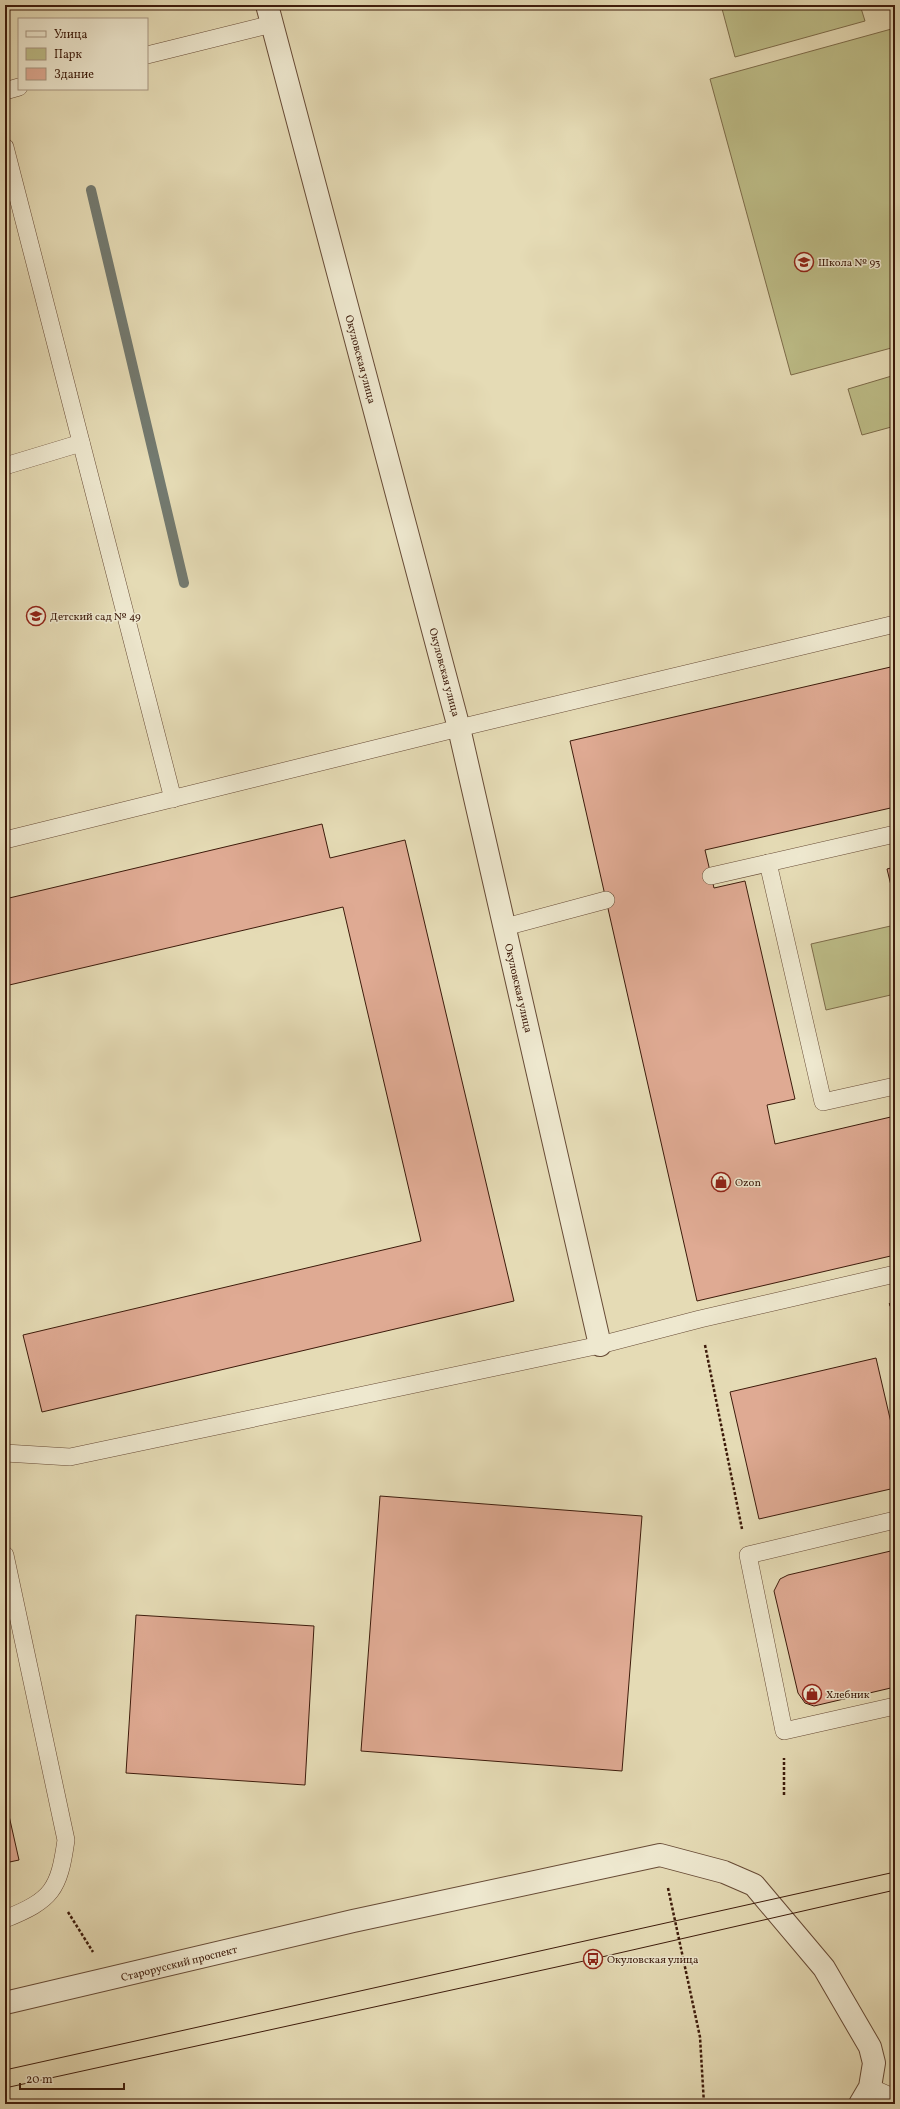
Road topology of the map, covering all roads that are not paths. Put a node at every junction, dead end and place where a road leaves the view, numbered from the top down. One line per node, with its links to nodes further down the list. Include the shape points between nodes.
1 (270, 10): 2 (lane); 9 (street, Окуловская улица)
2 (148, 55)
3 (18, 87): 4 (lane)
4 (5, 91)
5 (5, 147): 6 (lane)
6 (81, 443): 7 (lane); 10 (lane)
7 (5, 466)
8 (895, 624): 9 (lane)
9 (459, 728): 10 (lane); 16 (street, Окуловская улица)
10 (173, 798): 12 (lane)
11 (895, 834): 13 (lane)
12 (5, 840)
13 (768, 863): 14 (lane); 17 (lane, via 823,1102)
14 (711, 876)
15 (606, 900): 16 (lane)
16 (505, 927): 19 (street, Окуловская улица)
17 (895, 1086)
18 (895, 1274): 19 (lane)
19 (600, 1345): 20 (lane, via 70,1457)
20 (5, 1453)
21 (895, 1520): 23 (lane, via 748,1555 784,1731)
22 (5, 1555): 24 (lane, via 66,1840 63,1864 53,1890 33,1908)
23 (895, 1706)
24 (5, 1919)
25 (5, 2003): 26 (street, Старорусский проспект, via 353,1921 660,1855 724,1872 754,1885 824,1968 870,2047 874,2063)
26 (865, 2095): 27 (lane)
27 (895, 2098)

